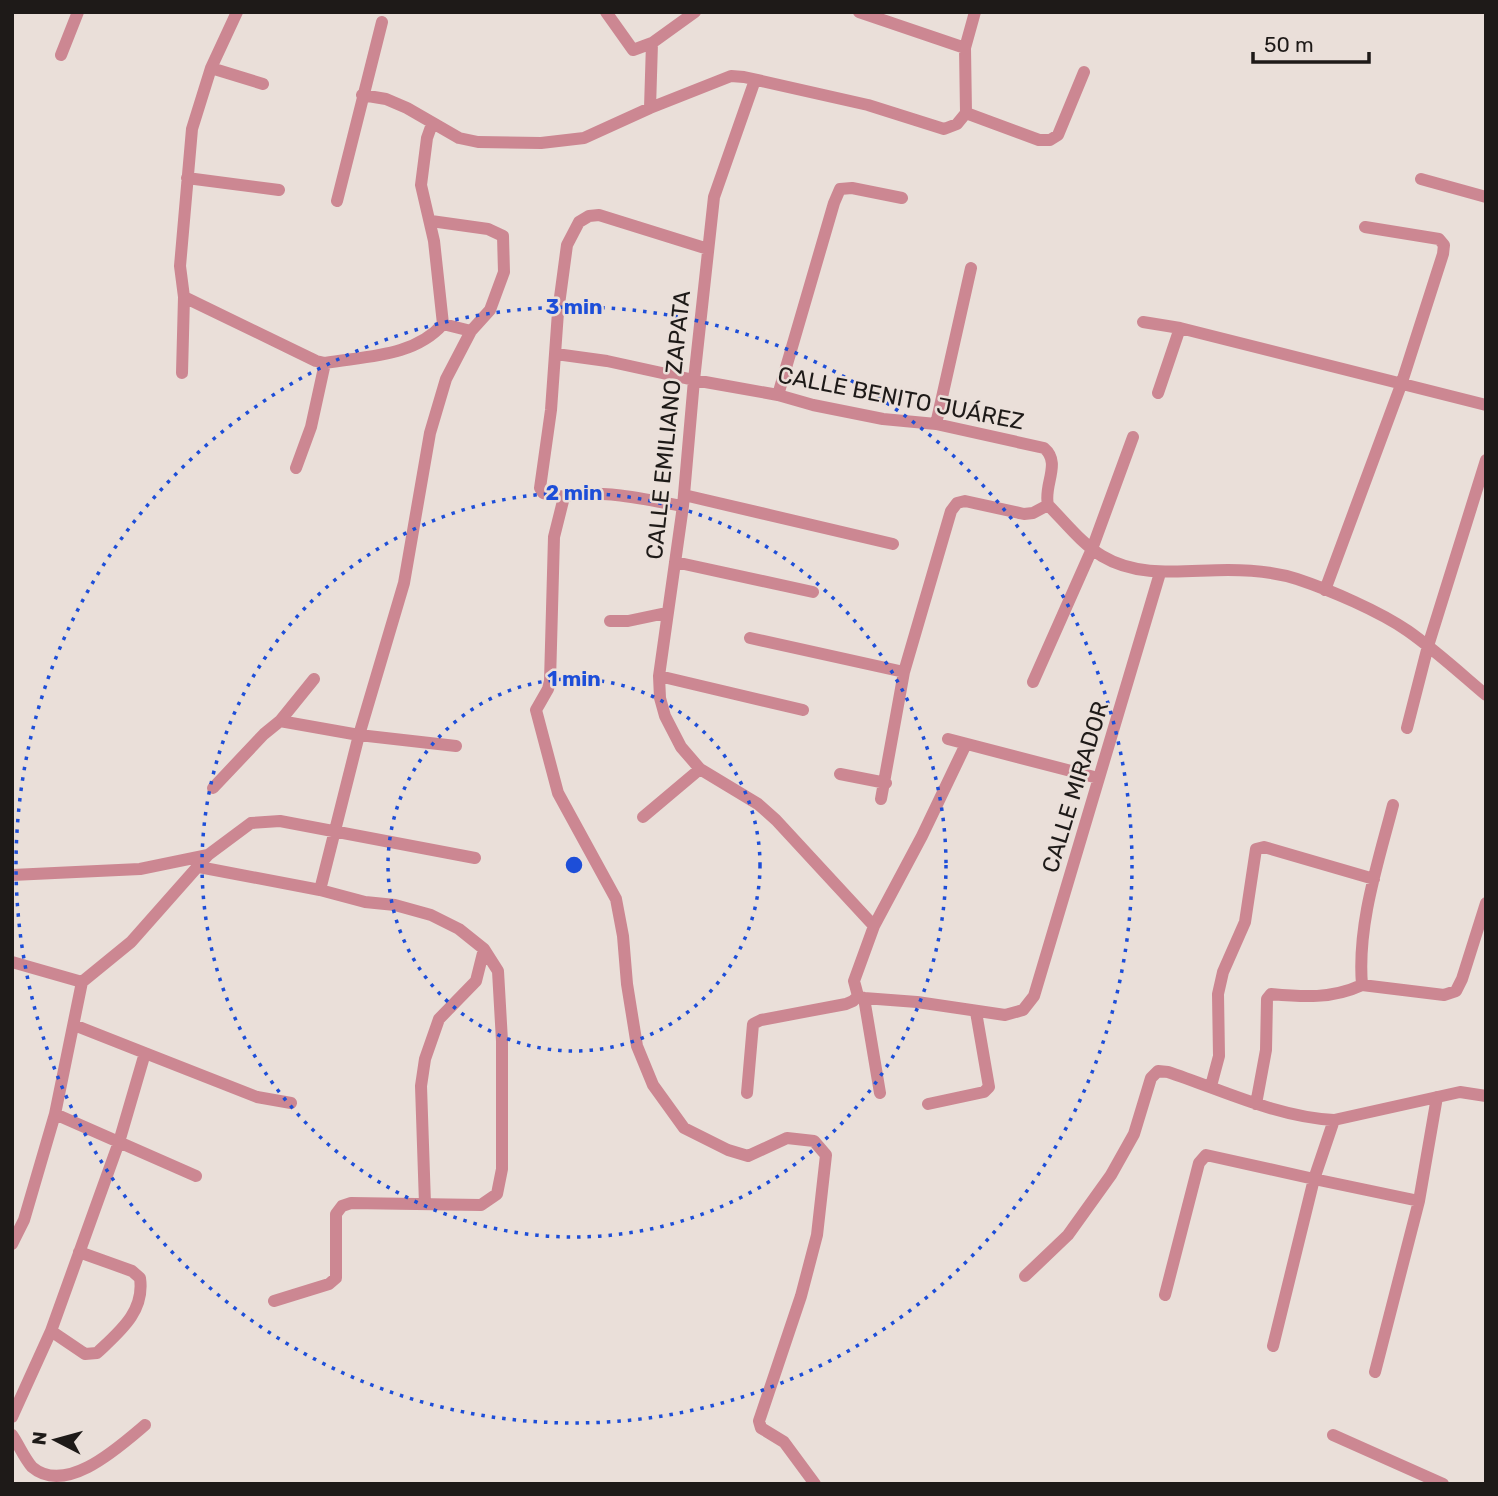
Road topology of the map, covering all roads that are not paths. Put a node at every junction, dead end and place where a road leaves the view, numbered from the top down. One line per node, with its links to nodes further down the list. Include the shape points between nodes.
1 (78, 12): 10 (street)
2 (237, 12): 11 (street)
3 (606, 12): 8 (street, via 633,50)
4 (695, 12): 8 (street)
5 (859, 12): 9 (street)
6 (975, 12): 9 (street)
7 (382, 22): 15 (street)
8 (652, 43): 16 (street)
9 (965, 48): 17 (street)
10 (61, 55)
11 (211, 68): 14 (street); 19 (street, via 192,129)
12 (1084, 72): 17 (street, via 1058,135 1050,139 1039,140)
13 (755, 80): 16 (street, via 730,76); 17 (street, via 868,105 944,129); 27 (street, CALLE EMILIANO ZAPATA, via 714,197)
14 (263, 84)
15 (362, 95): 18 (street, via 386,99); 24 (street)
16 (650, 108): 18 (street, via 583,138 541,143 478,142)
17 (967, 113)
18 (432, 124): 25 (street, via 421,185)
19 (187, 178): 21 (street); 29 (street, via 180,266)
20 (1421, 179): 22 (street)
21 (279, 190)
22 (1486, 197)
23 (902, 198): 40 (street, via 841,189)
24 (337, 201)
25 (431, 221): 31 (street); 33 (street, via 488,229 503,236 503,272 490,310)
26 (1365, 227): 38 (street, via 1439,239 1444,245)
27 (708, 249): 34 (street, via 599,215 579,222 567,245); 37 (street, CALLE EMILIANO ZAPATA)
28 (971, 268): 42 (street)
29 (184, 297): 35 (street); 36 (street)
30 (1143, 322): 32 (street)
31 (443, 324): 33 (street); 35 (street, via 432,337 412,347)
32 (1180, 328): 38 (street); 39 (street)
33 (471, 331): 67 (street, via 446,379 430,433 404,583)
34 (556, 354): 37 (street, CALLE BENITO JUÁREZ); 46 (street, via 540,488 543,493)
35 (325, 363): 45 (street, via 311,427)
36 (183, 373)
37 (694, 380): 40 (street, CALLE BENITO JUÁREZ); 47 (street, CALLE EMILIANO ZAPATA)
38 (1401, 385): 41 (street); 53 (street)
39 (1158, 393)
40 (778, 395): 42 (street, CALLE BENITO JUÁREZ, via 883,419)
41 (1486, 405)
42 (936, 424): 48 (street, CALLE BENITO JUÁREZ, via 1044,447 1053,463)
43 (1133, 437): 50 (street)
44 (1486, 460): 58 (street)
45 (296, 468)
46 (564, 497): 47 (street, via 596,494); 124 (street, via 554,537 550,681 536,710 558,793 615,899 637,1046 653,1085 684,1128 748,1156 786,1139 814,1141 826,1155 817,1235 759,1422 784,1442)
47 (684, 501): 49 (street); 51 (street, CALLE EMILIANO ZAPATA)
48 (1048, 505): 50 (street); 59 (street, via 1024,514 957,503)
49 (893, 544)
50 (1092, 549): 52 (street, via 1104,558); 62 (street)
51 (674, 562): 54 (street); 55 (street, CALLE EMILIANO ZAPATA)
52 (1160, 572): 53 (street, via 1266,573); 73 (street, CALLE MIRADOR)
53 (1325, 590): 58 (street, via 1388,618)
54 (813, 592)
55 (666, 614): 56 (street); 60 (street, CALLE EMILIANO ZAPATA)
56 (610, 621)
57 (750, 638): 59 (street)
58 (1428, 646): 63 (street); 66 (street)
59 (904, 672): 74 (street)
60 (659, 676): 64 (street); 71 (street, CALLE EMILIANO ZAPATA, via 665,716 681,747)
61 (314, 679): 65 (street)
62 (1033, 682)
63 (1486, 695)
64 (803, 710)
65 (280, 721): 67 (street); 75 (street)
66 (1407, 728)
67 (359, 735): 70 (street); 79 (street)
68 (948, 739): 69 (street)
69 (966, 744): 73 (street); 87 (street)
70 (456, 746)
71 (700, 769): 78 (street); 87 (street, via 776,820)
72 (840, 774): 74 (street)
73 (1098, 778): 93 (street, CALLE MIRADOR, via 1034,996 1023,1010 1005,1015)
74 (886, 783): 76 (street)
75 (213, 789)
76 (881, 799)
77 (1393, 805): 84 (street)
78 (643, 817)
79 (335, 832): 80 (street, via 280,821 251,823); 81 (street); 85 (street)
80 (208, 855): 82 (street); 83 (street, via 140,869)
81 (475, 858)
82 (199, 867): 85 (street); 90 (street, via 131,942)
83 (12, 875)
84 (1374, 879): 91 (street, via 1360,963); 96 (street, via 1264,847 1256,849 1245,922 1218,994 1219,1056)
85 (320, 890): 88 (street, via 431,915)
86 (1486, 903): 91 (street, via 1456,991 1444,995)
87 (873, 926): 92 (street, via 854,981)
88 (484, 949): 110 (street, via 476,981 439,1019 425,1059 421,1086); 110 (street, via 498,971 501,1017 502,1169 497,1194 481,1205)
89 (12, 962): 90 (street)
90 (82, 982): 94 (street)
91 (1362, 985): 103 (street, via 1337,995 1271,994)
92 (861, 997): 93 (street); 97 (street, via 752,1024); 98 (street)
93 (976, 1012): 102 (street, via 989,1087)
94 (74, 1025): 95 (street); 104 (street)
95 (145, 1053): 101 (street, via 257,1097); 106 (street)
96 (1211, 1087): 103 (street); 114 (street, via 1168,1072 1158,1071 1151,1078 1134,1134 1111,1175 1068,1235)
97 (747, 1093)
98 (880, 1094)
99 (1486, 1096): 100 (street, via 1460,1092)
100 (1437, 1097): 105 (street); 109 (street)
101 (291, 1103)
102 (928, 1104)
103 (1256, 1104): 105 (street)
104 (55, 1114): 106 (street); 111 (street)
105 (1334, 1120): 108 (street)
106 (119, 1142): 107 (street); 113 (street)
107 (196, 1177)
108 (1314, 1179): 109 (street); 115 (street, via 1206,1155 1199,1163); 118 (street)
109 (1419, 1202): 119 (street)
110 (425, 1204): 116 (street, via 342,1206 336,1213 336,1278)
111 (18, 1218): 112 (street)
112 (12, 1244)
113 (79, 1252): 117 (street); 117 (street, via 131,1271 140,1278 142,1290 130,1322 97,1353 85,1354)
114 (1025, 1276)
115 (1165, 1296)
116 (274, 1301)
117 (51, 1331): 120 (street)
118 (1273, 1346)
119 (1375, 1372)
120 (12, 1418)
121 (145, 1425): 122 (street, via 88,1473 68,1480 49,1479 33,1468)
122 (12, 1435)
123 (1333, 1435): 125 (street)
124 (815, 1484)
125 (1443, 1484)

